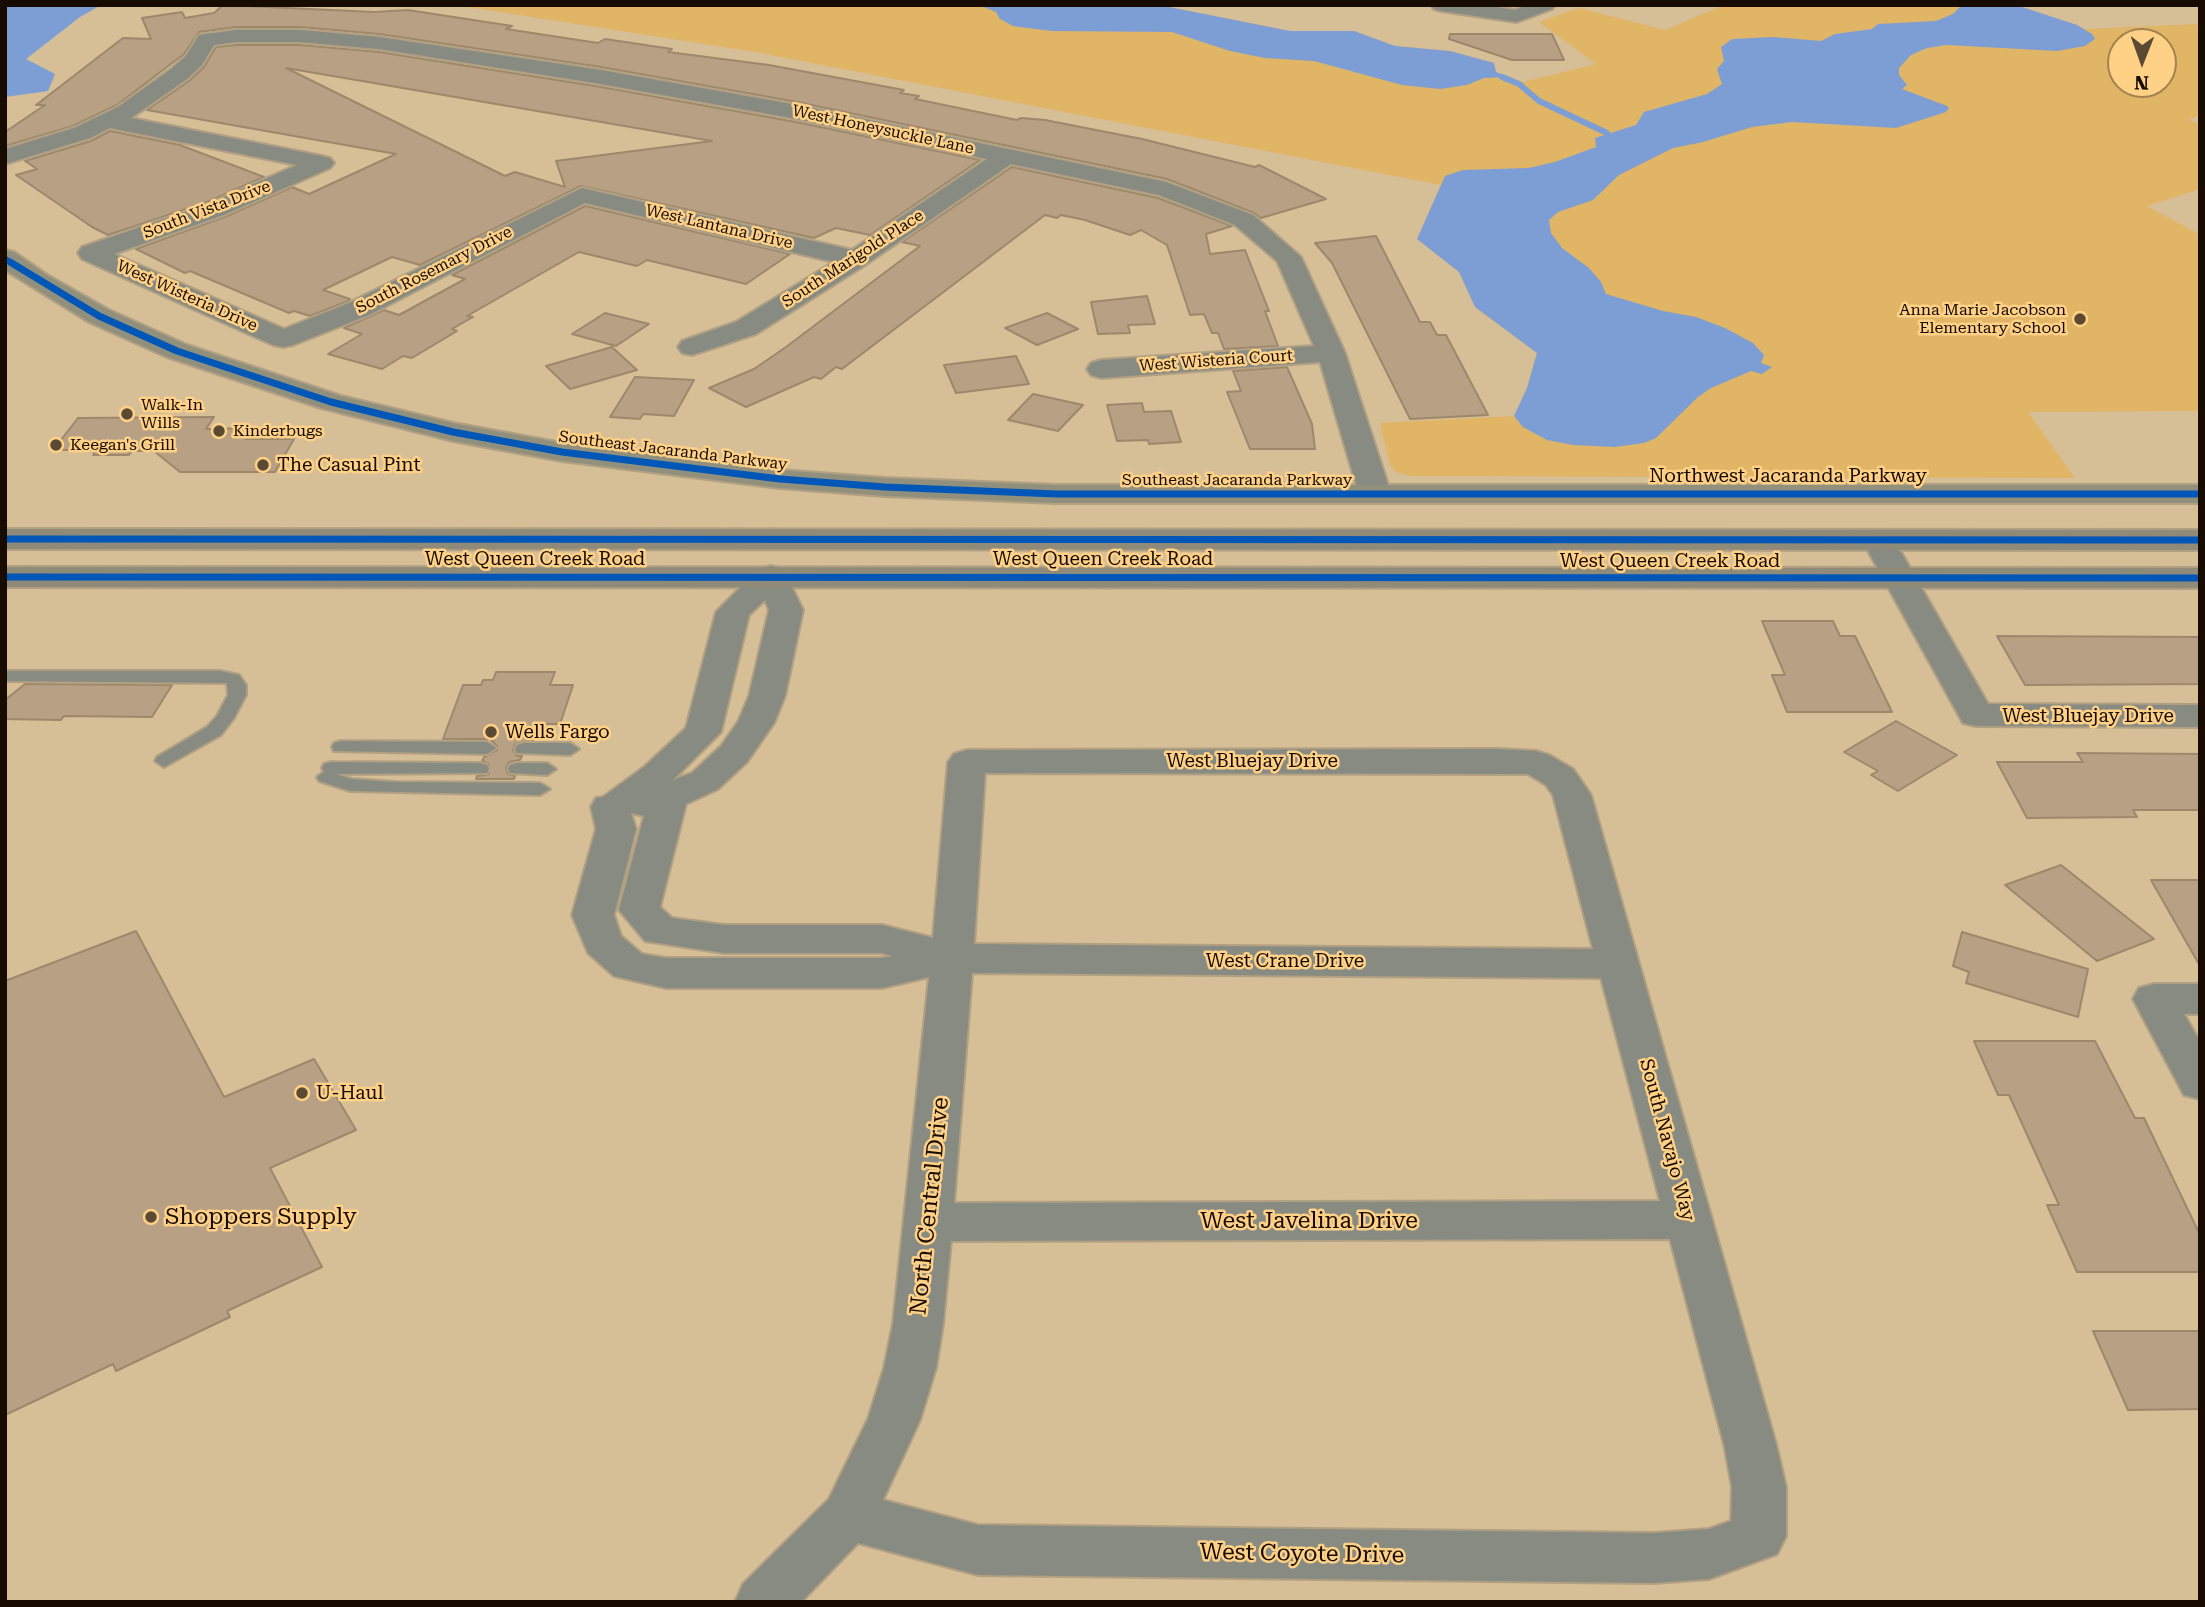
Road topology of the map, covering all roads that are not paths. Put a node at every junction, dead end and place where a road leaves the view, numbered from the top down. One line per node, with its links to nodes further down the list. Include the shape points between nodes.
1 (1440, 5): 2 (street, via 1517,16)
2 (1545, 5)
3 (108, 121): 4 (street, West Honeysuckle Lane, via 169,82 194,60 207,40 300,36 379,43 640,84); 5 (street); 7 (street, South Vista Drive, via 322,163 217,209)
4 (1007, 156): 9 (street, South Marigold Place); 12 (street, West Honeysuckle Lane, via 1166,189 1244,220 1288,257)
5 (5, 157)
6 (582, 195): 9 (street, West Lantana Drive); 10 (street, South Rosemary Drive, via 359,309)
7 (91, 253): 10 (street, West Wisteria Drive)
8 (5, 258): 14 (street, Southeast Jacaranda Parkway, via 99,316 223,368 395,419 562,452 780,479 898,488 1056,494)
9 (856, 259): 11 (street, South Marigold Place, via 746,328)
10 (283, 339)
11 (692, 346)
12 (1331, 353): 13 (street, West Wisteria Court); 14 (street, West Honeysuckle Lane)
13 (1101, 369)
14 (1375, 494): 15 (street, Northwest Jacaranda Parkway)
15 (2200, 494)
16 (781, 538): 17 (main road, West Queen Creek Road); 18 (main road, West Queen Creek Road); 20 (street)
17 (5, 539)
18 (1878, 540): 19 (main road, West Queen Creek Road); 23 (street)
19 (2200, 540)
20 (771, 576): 21 (main road, West Queen Creek Road); 23 (main road, West Queen Creek Road); 32 (street, via 786,610 757,723 734,754 705,780); 33 (street, via 733,612 703,732 657,775)
21 (5, 577)
22 (2200, 578): 23 (main road, West Queen Creek Road)
23 (1899, 579): 25 (street, West Bluejay Drive, via 1976,715)
24 (5, 676): 28 (lane, via 233,679 237,695 225,718 214,731)
25 (2200, 716)
26 (484, 758): 31 (lane, via 334,762 350,785)
27 (557, 759): 27 (lane, via 521,758)
28 (164, 761)
29 (967, 762): 30 (street, West Bluejay Drive); 34 (street, North Central Drive)
30 (1536, 763): 35 (street, South Navajo Way, via 1560,777 1572,795)
31 (540, 789)
32 (668, 797): 33 (street, via 654,803); 34 (street, West Crane Drive, via 639,910 660,931 724,939 882,939)
33 (610, 807): 34 (street, West Crane Drive, via 616,829 593,915 603,943 629,966 666,973 883,973)
34 (951, 958): 35 (street, West Crane Drive); 39 (street, North Central Drive)
35 (1619, 964): 38 (street, South Navajo Way)
36 (2200, 999): 37 (street, via 2154,999)
37 (2200, 1083)
38 (1689, 1220): 39 (street, West Javelina Drive); 41 (street, South Navajo Way, via 1751,1444 1759,1487)
39 (930, 1222): 40 (street, North Central Drive, via 910,1368 894,1420)
40 (848, 1516): 41 (street, West Coyote Drive, via 978,1550 1654,1558 1709,1554); 42 (street, North Central Drive)
41 (1758, 1536)
42 (763, 1602)

